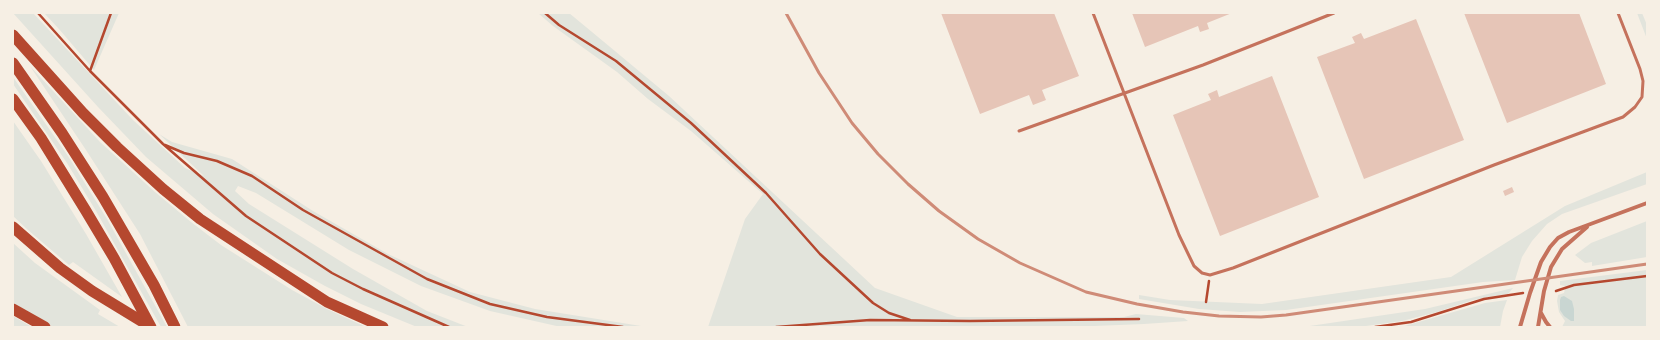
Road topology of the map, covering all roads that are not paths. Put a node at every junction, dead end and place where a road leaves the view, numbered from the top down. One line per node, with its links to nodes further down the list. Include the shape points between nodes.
1 (1094, 13): 6 (lane)
2 (1334, 13): 6 (lane)
3 (1618, 13): 6 (lane, via 1643,82 1642,97 1623,117 1210,275 1202,273 1194,266 1179,235)
4 (13, 35): 17 (highway, via 117,147 200,219 327,302)
5 (13, 63): 16 (highway, via 103,197 147,272)
6 (1125, 92): 8 (lane)
7 (13, 99): 15 (highway, via 41,138 86,211)
8 (1019, 131)
9 (1647, 203): 10 (street)
10 (1590, 225): 13 (street, via 1556,258 1544,291); 18 (street, via 1558,238 1550,247 1530,293)
11 (13, 227): 15 (highway, via 60,268)
12 (13, 309): 14 (highway)
13 (1541, 313): 19 (street); 20 (street)
14 (45, 327)
15 (151, 327)
16 (175, 327)
17 (383, 327)
18 (1520, 327)
19 (1538, 327)
20 (1550, 327)

